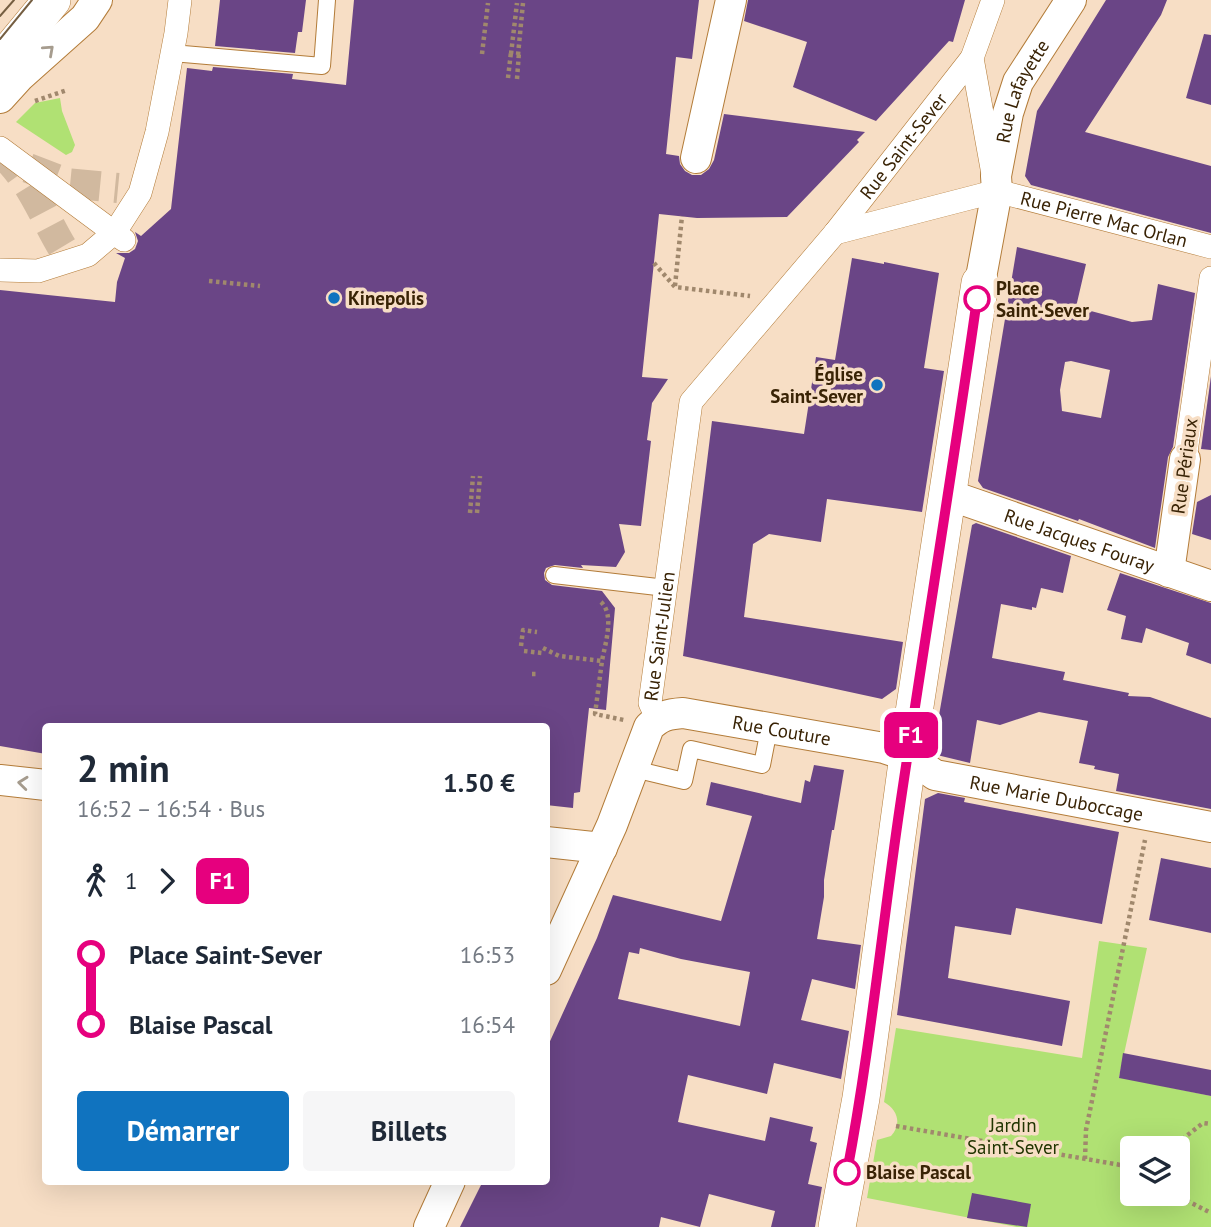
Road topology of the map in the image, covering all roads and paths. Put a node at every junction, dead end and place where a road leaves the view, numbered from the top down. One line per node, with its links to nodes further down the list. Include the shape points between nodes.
1 (52, 0): 18 (street)
2 (97, 0): 22 (street, one-way to 2, via 85,18)
3 (180, 0): 13 (street)
4 (327, 0): 13 (lane, via 322,66)
5 (731, 0): 25 (street)
6 (993, 0): 17 (street, Rue Saint-Sever)
7 (1071, 0): 26 (street, Rue Lafayette, via 1018,82 1008,113)
8 (488, 3): 14 (path)
9 (517, 3): 15 (path)
10 (523, 3): 16 (path)
11 (521, 29): 20 (path)
12 (513, 30): 19 (path)
13 (172, 53): 29 (street, via 140,192)
14 (482, 54)
15 (511, 54)
16 (518, 55)
17 (972, 58): 26 (street, Rue Saint-Sever); 28 (street, Rue Saint-Sever)
18 (0, 63)
19 (508, 78)
20 (517, 79)
21 (67, 90): 23 (path)
22 (0, 98)
23 (34, 102)
24 (0, 148): 29 (street)
25 (696, 158)
26 (996, 191): 28 (street); 30 (street, Rue Pierre Mac Orlan); 35 (street, Rue Lafayette)
27 (682, 216): 37 (path)
28 (835, 233): 38 (street)
29 (120, 236): 32 (street, via 88,255 38,271)
30 (1211, 247)
31 (654, 263): 37 (path)
32 (0, 270)
33 (1211, 278): 39 (street, Rue Périaux)
34 (209, 281): 36 (path)
35 (980, 283): 42 (street)
36 (260, 286)
37 (675, 287): 38 (path)
38 (779, 299): 48 (street, Rue Saint-Julien, via 691,402)
39 (1185, 459): 45 (street, Rue Périaux)
40 (480, 476): 44 (path)
41 (473, 477): 43 (path)
42 (949, 495): 45 (street, Rue Jacques Fouray); 55 (street)
43 (470, 513)
44 (477, 513)
45 (1169, 572): 47 (street, Rue Jacques Fouray)
46 (554, 575): 48 (lane)
47 (1211, 586)
48 (666, 588): 53 (street, Rue Saint-Julien, via 650,703)
49 (593, 601): 51 (path, via 606,608 608,618)
50 (518, 627): 51 (path, via 534,630 523,630 523,649)
51 (602, 661): 52 (path)
52 (596, 714)
53 (657, 718): 54 (street, Rue Couture, via 683,713); 56 (street, Rue Saint-Julien, via 649,727)
54 (769, 729): 55 (street, Rue Couture, via 875,746); 56 (lane, via 762,765 691,749 684,781)
55 (908, 756): 59 (street, Rue Marie Duboccage, via 940,776); 73 (street, via 861,1098)
56 (634, 768): 62 (street, Rue Saint-Julien)
57 (0, 780): 58 (street, one-way to 57)
58 (42, 785)
59 (1150, 816): 60 (street, Rue Marie Duboccage); 67 (path, via 1086,1130)
60 (1211, 827)
61 (550, 842): 62 (street)
62 (602, 848): 63 (street, Rue Saint-Julien)
63 (550, 961)
64 (1211, 1124): 66 (path, via 1203,1123)
65 (897, 1126): 67 (path)
66 (1186, 1136)
67 (1085, 1159): 68 (path)
68 (1120, 1165)
69 (448, 1185): 72 (street)
70 (1190, 1202): 71 (path)
71 (1211, 1213)
72 (429, 1227)
73 (837, 1227)

